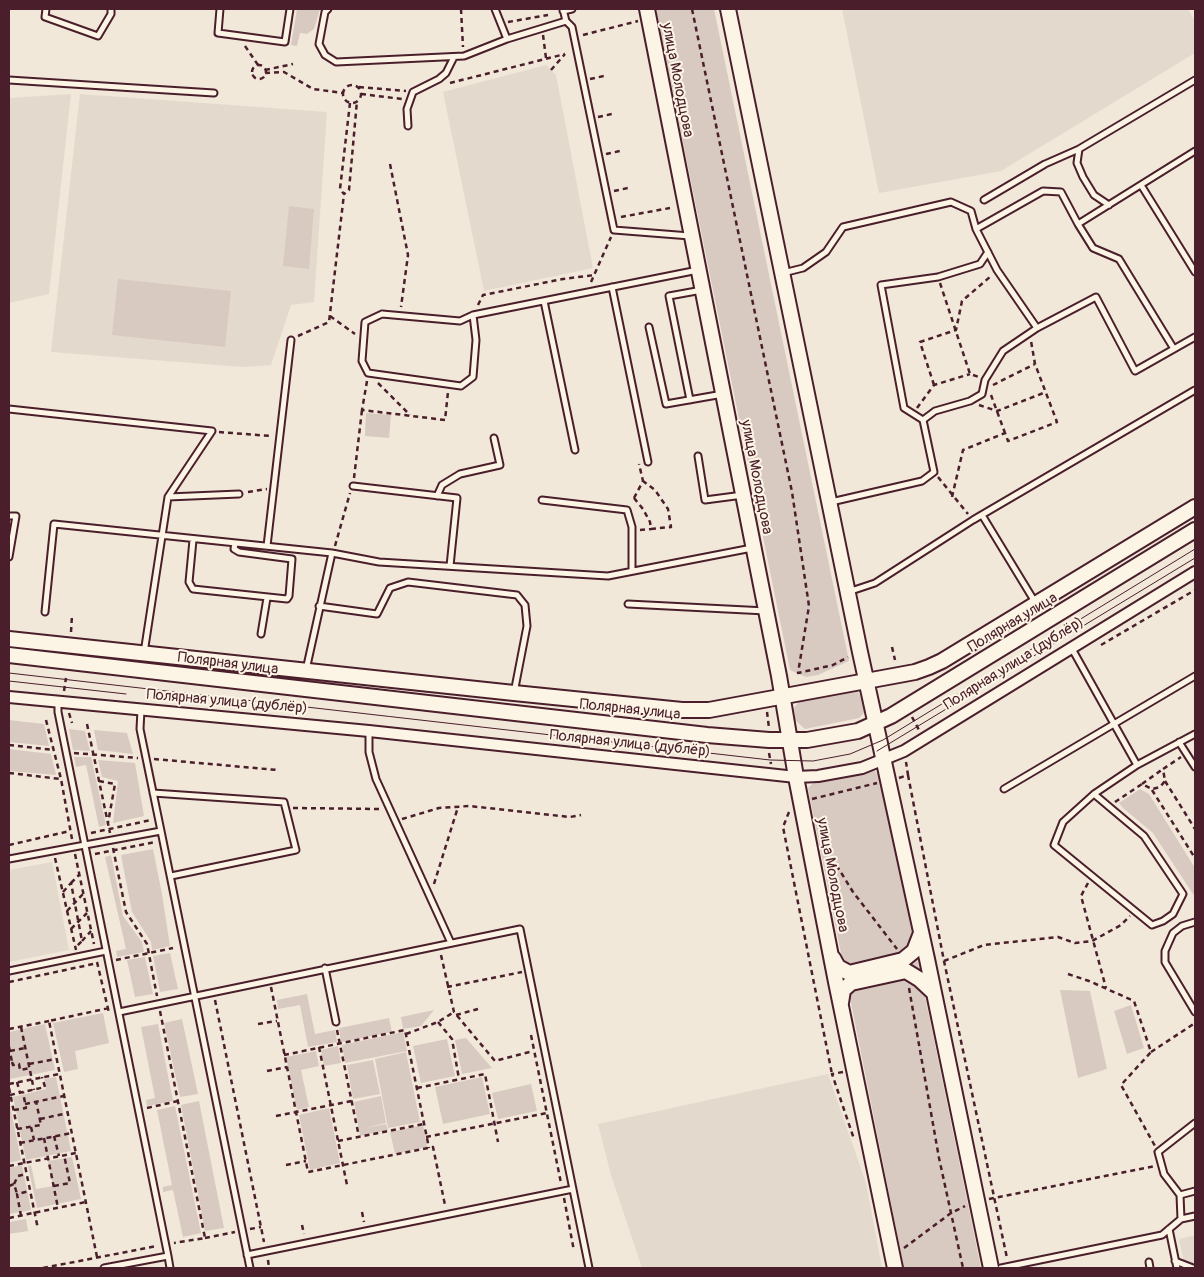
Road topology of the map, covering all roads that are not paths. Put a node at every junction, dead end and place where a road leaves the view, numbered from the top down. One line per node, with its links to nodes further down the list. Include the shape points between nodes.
1 (46, 9): 2 (lane, via 45,17 98,36)
2 (111, 9)
3 (220, 9): 4 (lane, via 218,33 285,42)
4 (290, 9)
5 (328, 9): 13 (lane, via 319,44 325,55 336,62)
6 (495, 9): 12 (lane)
7 (572, 9): 10 (lane)
8 (646, 9): 25 (street, улица Молодцова)
9 (728, 9): 29 (street)
10 (563, 10): 11 (lane)
11 (566, 21): 12 (lane); 25 (lane, via 572,27 614,230)
12 (508, 39): 13 (lane)
13 (454, 57): 17 (lane, via 439,79 413,92 407,110)
14 (9, 80): 16 (lane)
15 (1195, 80): 18 (lane)
16 (214, 93)
17 (408, 126)
18 (1079, 149): 21 (lane, via 1045,164); 22 (lane, via 1077,163 1083,177 1094,195)
19 (1195, 151): 20 (lane)
20 (1141, 185): 22 (lane); 28 (lane)
21 (984, 200)
22 (1109, 205): 23 (lane)
23 (1078, 224): 24 (lane, via 1060,192 1043,191); 38 (lane, via 1093,248 1119,259)
24 (976, 229): 26 (lane); 29 (lane, via 971,211 951,202 843,226 826,252 803,268)
25 (692, 236): 27 (street, улица Молодцова)
26 (988, 252): 35 (lane); 43 (lane, via 980,264 938,277 881,285 904,408)
27 (698, 270): 30 (lane); 31 (street, улица Молодцова)
28 (1195, 272)
29 (782, 273): 54 (street)
30 (612, 287): 32 (lane); 47 (lane)
31 (702, 290): 40 (street, улица Молодцова); 41 (lane, via 669,296)
32 (544, 301): 33 (lane); 45 (lane)
33 (473, 315): 33 (lane, via 460,321 382,314 366,322 362,361 368,373 461,386 473,377 476,340)
34 (649, 327): 41 (lane, via 666,404)
35 (1037, 328): 38 (lane, via 1096,297 1135,371); 43 (lane, via 1003,351 985,380 982,394 970,401 934,411)
36 (1195, 337): 38 (lane)
37 (291, 340): 62 (lane)
38 (1174, 349)
39 (1195, 390): 56 (lane)
40 (723, 394): 41 (lane); 50 (street, улица Молодцова)
41 (690, 400)
42 (9, 409): 52 (lane, via 212,431)
43 (923, 420): 54 (lane, via 934,472 922,481)
44 (494, 438): 51 (lane, via 500,465 460,474 442,485)
45 (575, 450)
46 (698, 456): 50 (lane, via 705,500)
47 (648, 462)
48 (353, 486): 51 (lane)
49 (239, 494): 52 (lane)
50 (743, 495): 63 (street, улица Молодцова)
51 (437, 496): 66 (lane, via 457,498)
52 (168, 497): 59 (lane)
53 (542, 500): 67 (lane, via 627,510 632,527)
54 (829, 502): 69 (street)
55 (1195, 506): 72 (street, Полярная улица)
56 (982, 515): 69 (lane, via 875,583); 72 (lane)
57 (9, 516): 65 (lane, via 16,516)
58 (1195, 530): 90 (street, Полярная улица)
59 (162, 537): 60 (lane); 75 (lane, via 54,524); 79 (lane)
60 (193, 540): 61 (lane); 70 (lane, via 189,582 193,589)
61 (235, 543): 62 (lane); 70 (lane, via 234,549 238,552 292,559 289,596 283,600)
62 (266, 546): 64 (lane)
63 (754, 547): 67 (lane); 74 (street, улица Молодцова)
64 (332, 554): 66 (lane, via 379,562); 73 (lane)
65 (9, 557)
66 (450, 566): 67 (lane, via 608,576)
67 (632, 571)
68 (1195, 572): 78 (street, Полярная улица (дублёр))
69 (848, 592): 83 (street)
70 (267, 598): 76 (lane)
71 (628, 604): 74 (lane)
72 (1036, 604): 83 (street, Полярная улица, via 942,661 915,672)
73 (319, 606): 81 (lane); 84 (lane, via 377,614 390,588 408,582 517,595 526,605 527,626)
74 (766, 611): 86 (street, улица Молодцова)
75 (45, 612)
76 (261, 634)
77 (9, 639): 79 (street, Полярная улица)
78 (1071, 647): 89 (lane); 95 (street, Полярная улица (дублёр))
79 (144, 654): 81 (street, Полярная улица)
80 (9, 655): 93 (street, Полярная улица, via 708,735)
81 (306, 670): 84 (street, Полярная улица)
82 (1195, 676): 89 (lane)
83 (866, 679): 86 (street, Полярная улица); 90 (street)
84 (514, 693): 86 (street, Полярная улица, via 682,710 710,710)
85 (9, 697): 87 (street, Полярная улица (дублёр))
86 (782, 697): 93 (street, улица Молодцова)
87 (61, 698): 88 (street, Полярная улица (дублёр)); 103 (lane, via 58,712)
88 (141, 710): 91 (street, Полярная улица (дублёр)); 100 (lane, via 140,729)
89 (1115, 723): 96 (lane); 99 (lane)
90 (875, 724): 93 (street, Полярная улица, via 816,739); 95 (street)
91 (369, 731): 98 (street, Полярная улица (дублёр)); 108 (lane, via 370,762)
92 (1195, 734): 94 (lane)
93 (790, 741): 98 (street, улица Молодцова)
94 (1180, 742): 96 (lane); 97 (lane)
95 (883, 760): 98 (street, Полярная улица (дублёр), via 840,773); 107 (street)
96 (1137, 765): 101 (lane)
97 (1195, 767)
98 (796, 777): 110 (street, улица Молодцова)
99 (1004, 789)
100 (153, 793): 102 (lane); 105 (lane, via 284,802 296,850)
101 (1094, 794): 101 (lane, via 1144,836 1183,894 1173,914 1163,921 1152,925 1054,845 1063,822)
102 (161, 831): 103 (lane); 105 (lane)
103 (85, 845): 104 (lane); 109 (lane)
104 (9, 859)
105 (171, 876): 115 (lane)
106 (1195, 922): 118 (lane, via 1173,932 1165,951 1165,962)
107 (921, 933): 111 (street); 114 (street)
108 (451, 943): 112 (lane); 121 (lane, via 520,929)
109 (106, 951): 113 (lane); 117 (lane)
110 (830, 953): 111 (street, улица Молодцова, via 838,967 849,973); 116 (street, улица Молодцова)
111 (904, 965): 114 (street); 116 (street, via 850,983 843,990)
112 (324, 968): 115 (lane); 119 (lane)
113 (9, 972)
114 (934, 993): 137 (street)
115 (195, 995): 117 (lane); 127 (lane)
116 (840, 1004): 131 (street, улица Молодцова)
117 (119, 1012): 128 (lane)
118 (1195, 1012)
119 (336, 1022)
120 (1195, 1124): 123 (lane, via 1158,1152 1164,1174)
121 (573, 1189): 127 (lane); 136 (lane)
122 (1195, 1191): 123 (lane)
123 (1180, 1195): 125 (lane)
124 (1195, 1216): 125 (lane)
125 (1181, 1218): 126 (lane)
126 (1169, 1228): 129 (lane); 132 (lane, via 1162,1235)
127 (247, 1255): 135 (lane)
128 (168, 1256): 133 (lane); 134 (lane)
129 (1175, 1261): 140 (lane); 141 (lane)
130 (1149, 1262): 139 (lane)
131 (894, 1263)
132 (1030, 1265): 138 (lane)
133 (102, 1267)
134 (170, 1268)
135 (250, 1268)
136 (589, 1268)
137 (990, 1268)
138 (1001, 1268)
139 (1150, 1268)
140 (1177, 1268)
141 (1192, 1268)

